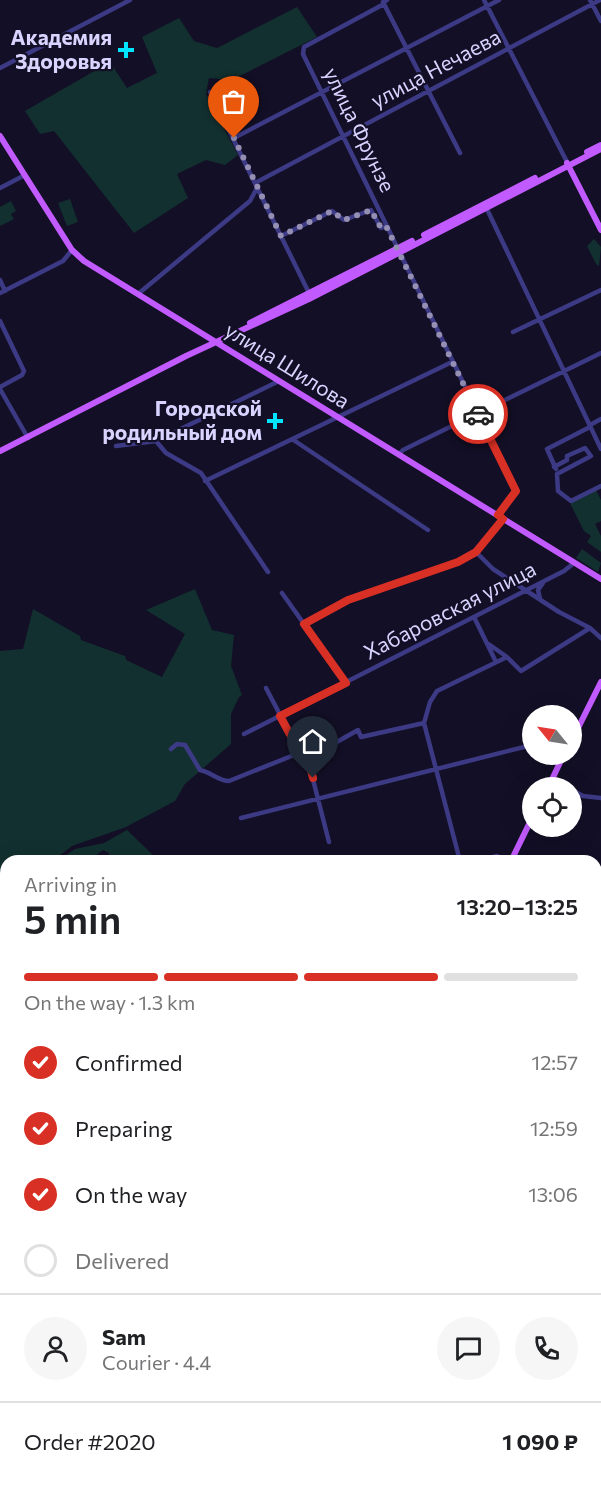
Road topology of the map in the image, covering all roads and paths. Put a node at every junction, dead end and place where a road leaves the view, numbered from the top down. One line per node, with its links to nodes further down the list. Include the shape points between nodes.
1 (130, 0): 10 (street)
2 (499, 0): 6 (street)
3 (600, 0): 5 (street, улица Нечаева)
4 (385, 2): 8 (street); 12 (street, улица Фрунзе, via 304,47 303,54)
5 (591, 2): 7 (street); 9 (street, улица Нечаева)
6 (486, 3): 8 (street); 9 (street)
7 (601, 21)
8 (407, 48): 12 (street); 13 (street)
9 (509, 48): 13 (street, улица Нечаева); 20 (street)
10 (0, 69)
11 (210, 92): 15 (street)
12 (322, 92): 15 (street); 16 (street, улица Фрунзе)
13 (429, 93): 16 (street, улица Нечаева); 19 (street)
14 (0, 136): 21 (main road, улица Шилова)
15 (234, 138): 22 (street)
16 (343, 138): 22 (street, улица Нечаева); 25 (street, улица Фрунзе)
17 (601, 145): 20 (main road)
18 (601, 149): 20 (main road)
19 (460, 153)
20 (568, 164): 24 (main road); 26 (main road)
21 (25, 175): 23 (street); 28 (main road, улица Шилова)
22 (256, 186): 27 (street); 34 (street, улица Нечаева, via 250,201)
23 (0, 188)
24 (486, 206): 29 (main road); 36 (street)
25 (386, 226): 27 (street, via 381,228 371,210 344,220 332,211); 29 (street, улица Фрунзе)
26 (601, 230)
27 (281, 236): 33 (street)
28 (72, 250): 32 (street, via 63,261); 34 (main road, улица Шилова)
29 (398, 251): 33 (main road); 38 (main road); 40 (street, улица Фрунзе)
30 (0, 280): 32 (street)
31 (601, 290): 36 (street)
32 (2, 292)
33 (309, 293): 38 (main road)
34 (138, 294): 38 (main road, улица Шилова)
35 (0, 321): 43 (street, via 24,371)
36 (540, 321): 37 (street); 41 (street)
37 (513, 332)
38 (215, 342): 42 (main road, улица Шилова); 48 (main road)
39 (601, 353): 41 (street)
40 (452, 362): 44 (street, улица Фрунзе); 45 (street)
41 (564, 371): 44 (street); 47 (street)
42 (279, 381): 45 (main road, улица Шилова); 50 (street)
43 (0, 388): 48 (street)
44 (477, 413): 54 (street); 59 (street, улица Фрунзе, via 516,491)
45 (337, 416): 49 (street); 54 (main road, улица Шилова)
46 (601, 419): 47 (street)
47 (590, 426): 52 (street); 55 (street, via 546,449)
48 (28, 438): 53 (main road)
49 (292, 439): 57 (street); 60 (street)
50 (156, 441): 51 (street); 57 (street, via 166,453 201,473)
51 (116, 446)
52 (601, 449)
53 (0, 451)
54 (399, 454): 59 (main road, улица Шилова)
55 (554, 467): 56 (street); 56 (street, via 567,460 567,456 587,449 591,456)
56 (560, 473): 58 (street, via 556,480 558,491 571,501)
57 (205, 481): 63 (street)
58 (601, 486)
59 (500, 517): 61 (street); 62 (main road, улица Шилова)
60 (428, 530)
61 (476, 552): 66 (street, via 493,569); 70 (street, via 448,567 348,600)
62 (574, 563): 64 (main road, улица Шилова); 65 (street, Хабаровская улица)
63 (268, 572)
64 (600, 576)
65 (545, 580): 66 (street, Хабаровская улица); 68 (street, via 538,590)
66 (528, 589): 68 (street); 69 (street, Хабаровская улица)
67 (282, 593): 70 (street)
68 (540, 599): 71 (street)
69 (474, 617): 73 (street); 77 (street, Хабаровская улица)
70 (304, 624): 77 (street)
71 (590, 628): 72 (street); 74 (street, via 521,670)
72 (601, 638)
73 (486, 642): 74 (street); 75 (street)
74 (507, 657): 75 (street)
75 (496, 662): 82 (street, via 437,691)
76 (601, 681): 79 (main road)
77 (346, 683): 80 (street, Хабаровская улица)
78 (266, 688): 80 (street)
79 (599, 689): 81 (main road)
80 (280, 716): 83 (street, Хабаровская улица); 86 (street)
81 (582, 721)
82 (424, 723): 86 (street, via 361,737 358,730 335,743 329,741); 87 (street)
83 (244, 734)
84 (522, 748): 87 (street)
85 (171, 749): 86 (street, via 177,744 185,745 196,767 222,781)
86 (303, 752): 90 (street)
87 (437, 771): 90 (street); 94 (street)
88 (582, 795): 89 (street)
89 (601, 798)
90 (318, 799): 91 (street); 93 (street)
91 (241, 818)
92 (522, 837): 95 (main road)
93 (328, 842)
94 (458, 855)
95 (513, 855)

